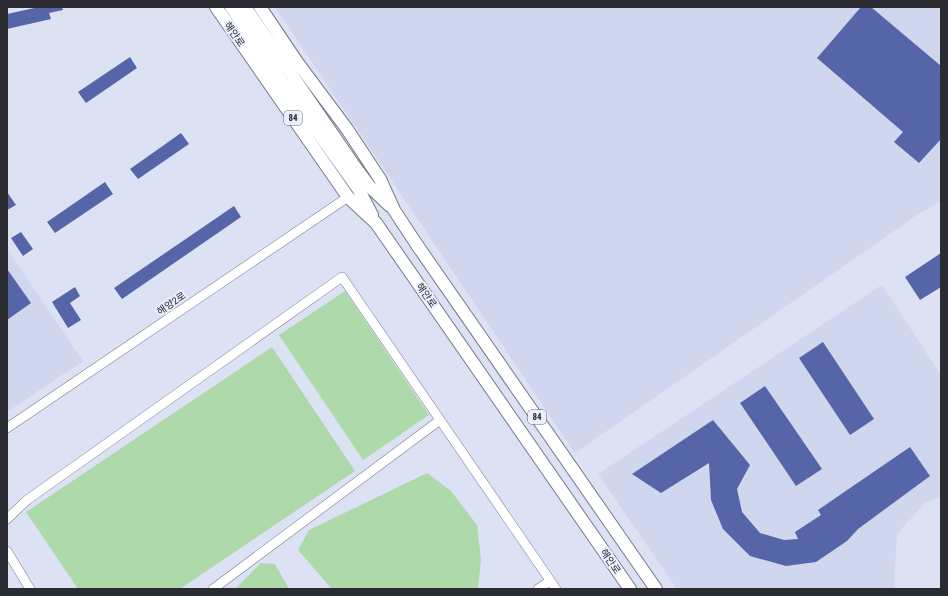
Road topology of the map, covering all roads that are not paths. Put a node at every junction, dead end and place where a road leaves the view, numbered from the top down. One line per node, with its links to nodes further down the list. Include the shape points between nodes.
1 (216, 7): 5 (main road, 해안로 / 84)
2 (231, 7): 7 (main road, via 359,190)
3 (245, 7): 6 (main road, via 370,187)
4 (260, 7): 6 (main road, 해안로 / 84, via 376,172)
5 (348, 197): 7 (main road, 해안로 / 84); 9 (street, 해양2로)
6 (394, 210): 18 (main road, 해안로 / 84)
7 (376, 223): 17 (main road, 해안로 / 84)
8 (440, 420): 10 (street, via 342,277 27,500); 12 (street); 14 (street)
9 (7, 428)
10 (7, 518)
11 (7, 551): 13 (street)
12 (550, 581): 15 (street); 16 (street)
13 (30, 589)
14 (213, 589)
15 (538, 589)
16 (556, 589)
17 (630, 589)
18 (656, 589)

